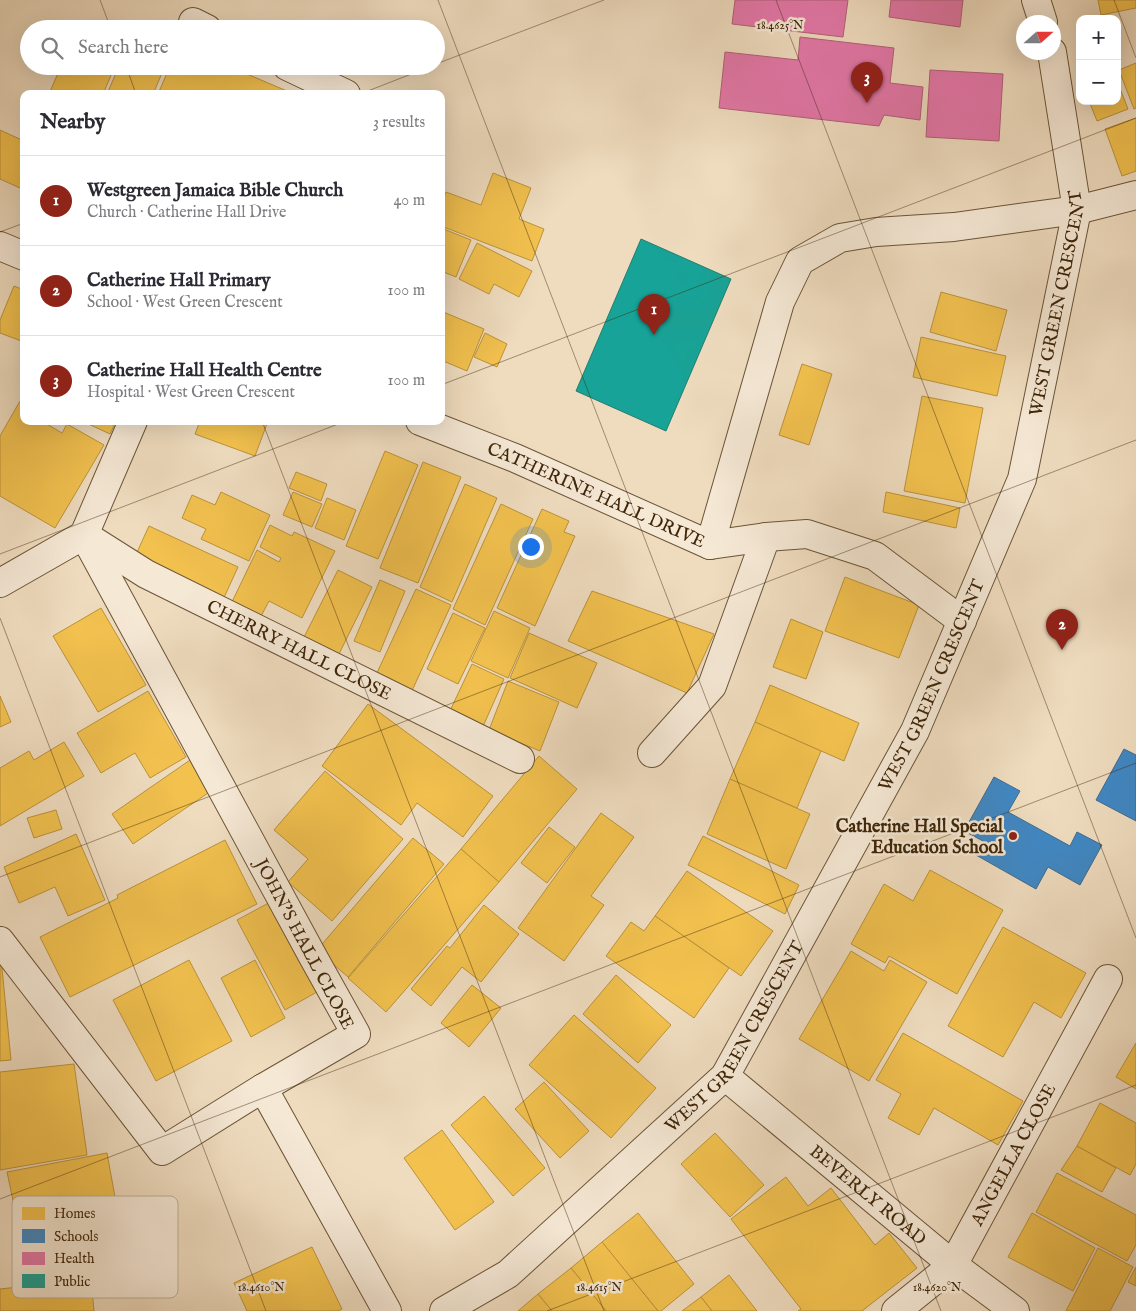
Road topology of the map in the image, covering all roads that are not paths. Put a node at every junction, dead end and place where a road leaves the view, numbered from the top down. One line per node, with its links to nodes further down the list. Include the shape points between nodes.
1 (1036, 0): 2 (street)
2 (1041, 15)
3 (1053, 60): 7 (street, WEST GREEN CRESCENT)
4 (306, 75): 5 (street)
5 (338, 90)
6 (1136, 195): 7 (street)
7 (1077, 210): 14 (street, via 840,238 800,261 780,302); 16 (street, WEST GREEN CRESCENT, via 1022,479)
8 (0, 246): 9 (street)
9 (20, 254)
10 (131, 425): 12 (street)
11 (430, 425): 14 (street, CATHERINE HALL DRIVE, via 515,458)
12 (84, 535): 15 (street); 18 (street, CHERRY HALL CLOSE, via 146,574); 22 (street, JOHN'S HALL CLOSE, via 356,1034)
13 (766, 537): 14 (street, CATHERINE HALL DRIVE); 16 (street, CATHERINE HALL DRIVE, via 806,534 875,556); 17 (street, via 712,686)
14 (710, 545)
15 (0, 583)
16 (962, 621): 21 (street, WEST GREEN CRESCENT, via 915,731)
17 (652, 753)
18 (520, 759)
19 (0, 941): 22 (street, via 162,1151)
20 (1108, 979): 23 (street, ANGELLA CLOSE)
21 (725, 1076): 23 (street, BEVERLY ROAD); 24 (street, WEST GREEN CRESCENT, via 508,1274)
22 (263, 1088): 25 (street)
23 (953, 1265): 26 (street, ANGELLA CLOSE); 27 (street, BEVERLY ROAD)
24 (454, 1308)
25 (388, 1311)
26 (896, 1311)
27 (1015, 1311)

